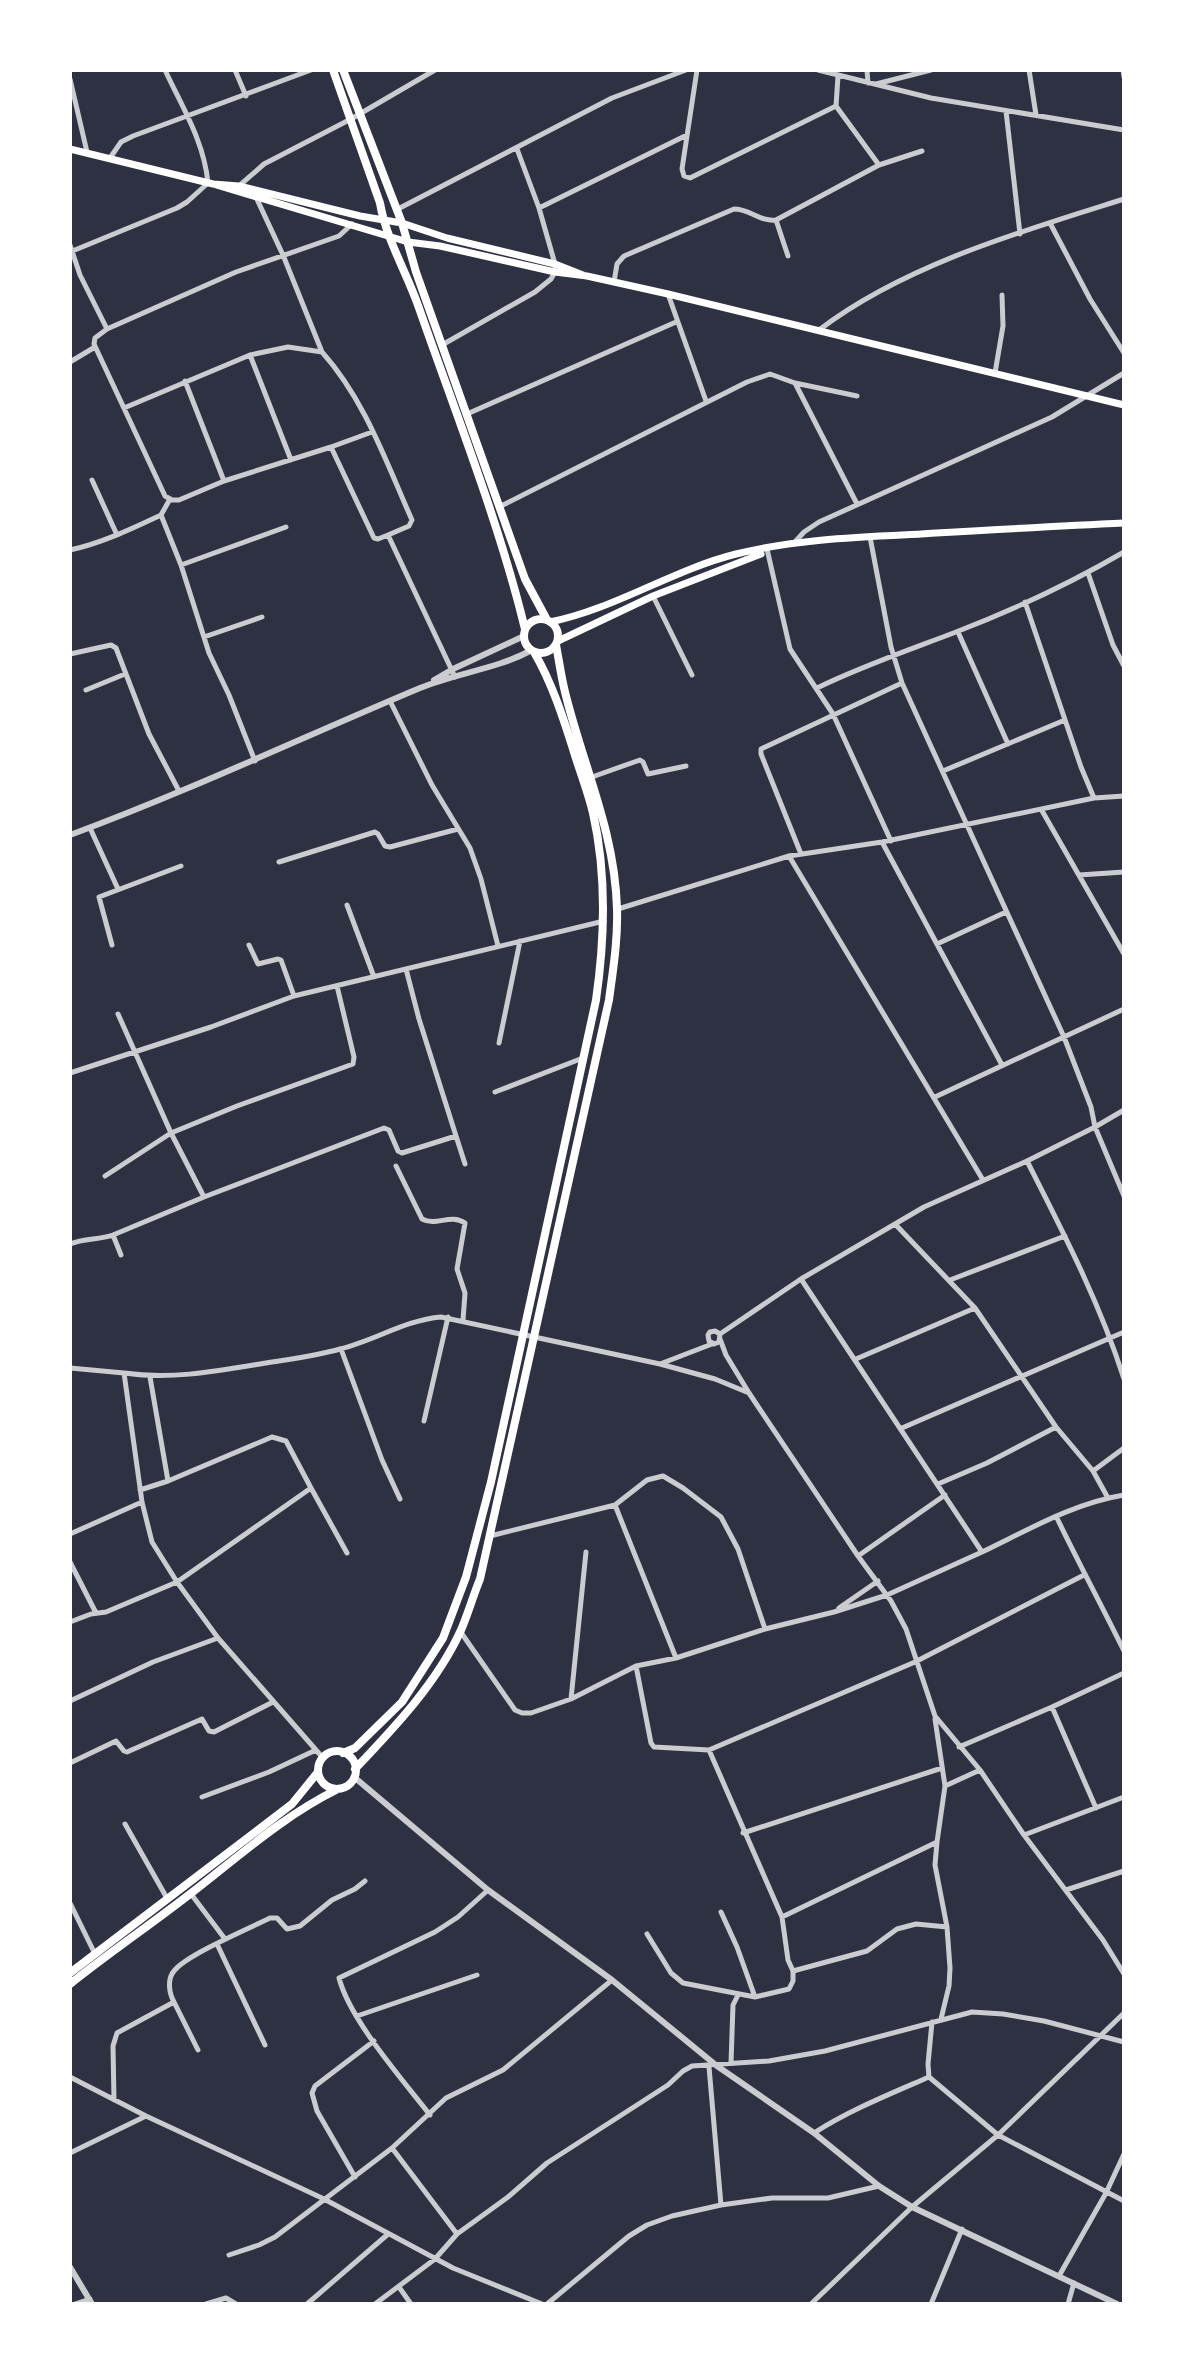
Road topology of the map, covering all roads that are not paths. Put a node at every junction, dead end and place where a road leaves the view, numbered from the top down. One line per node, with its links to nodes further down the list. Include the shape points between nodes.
1 (165, 70): 22 (street)
2 (235, 70): 18 (street)
3 (311, 70): 18 (street)
4 (333, 70): 24 (main road)
5 (343, 70): 21 (main road)
6 (435, 70): 21 (street)
7 (686, 70): 28 (street, via 612,98)
8 (697, 70): 26 (street)
9 (818, 70): 14 (street)
10 (867, 70): 17 (street)
11 (930, 70): 17 (street)
12 (1029, 70): 23 (street)
13 (1123, 70): 15 (street)
14 (838, 76): 17 (street); 19 (street)
15 (1124, 77)
16 (70, 79): 30 (street)
17 (871, 84): 20 (street)
18 (246, 96): 22 (street)
19 (836, 106): 26 (street, via 692,178 682,172); 32 (street)
20 (1006, 111): 23 (street); 44 (street)
21 (359, 114): 24 (street); 38 (main road)
22 (189, 115): 31 (street, via 126,139); 33 (street)
23 (1036, 115): 25 (street)
24 (351, 119): 34 (street, via 264,164); 39 (main road)
25 (1124, 130)
26 (687, 135): 37 (street)
27 (70, 149): 30 (main road)
28 (517, 149): 37 (street); 38 (street)
29 (922, 151): 32 (street)
30 (87, 152): 31 (main road)
31 (110, 158): 33 (main road)
32 (879, 165): 40 (street)
33 (211, 183): 34 (main road); 35 (main road); 47 (street, via 177,208)
34 (239, 186): 39 (main road)
35 (256, 197): 43 (main road); 48 (street)
36 (1124, 199): 42 (street)
37 (539, 208): 50 (street)
38 (396, 211): 41 (main road)
39 (383, 219): 41 (main road); 45 (main road)
40 (776, 220): 49 (street); 51 (street, via 734,209 624,256 617,264)
41 (402, 223): 46 (main road); 50 (main road)
42 (1050, 223): 44 (street); 60 (street)
43 (352, 224): 45 (main road); 48 (street, via 339,236)
44 (1020, 233): 56 (street, via 919,271 862,300)
45 (389, 236): 46 (main road); 98 (main road, via 409,279 515,587)
46 (408, 242): 50 (main road); 57 (main road)
47 (71, 249): 55 (street)
48 (283, 255): 55 (street); 59 (street)
49 (788, 256)
50 (555, 268): 51 (main road); 57 (street, via 551,279 536,292)
51 (614, 282): 52 (main road)
52 (668, 294): 54 (street); 56 (main road)
53 (1002, 295): 63 (street, via 1003,326)
54 (676, 322): 69 (street); 72 (street)
55 (107, 329): 58 (street, via 95,338)
56 (819, 330): 63 (main road)
57 (442, 345): 72 (main road)
58 (95, 347): 62 (street); 71 (street)
59 (322, 352): 61 (street, via 288,347); 73 (street, via 349,385)
60 (1124, 353)
61 (250, 355): 65 (street); 75 (street)
62 (70, 362)
63 (995, 373): 68 (main road)
64 (1124, 373): 68 (street)
65 (185, 381): 71 (street); 77 (street)
66 (795, 383): 67 (street); 69 (street, via 765,375); 79 (street)
67 (857, 396)
68 (1088, 397): 70 (main road); 79 (street)
69 (706, 401): 80 (street)
70 (1124, 405)
71 (124, 408): 78 (street, via 162,494)
72 (467, 414): 80 (main road)
73 (372, 432): 74 (street); 85 (street, via 412,520)
74 (331, 447): 75 (street); 85 (street, via 374,538)
75 (291, 460): 77 (street)
76 (92, 480): 84 (street)
77 (224, 481): 78 (street, via 182,499)
78 (170, 499): 81 (street)
79 (857, 504): 87 (street, via 809,528)
80 (499, 507): 96 (main road, via 526,579)
81 (160, 515): 84 (street); 91 (street)
82 (1124, 523): 86 (main road)
83 (286, 527): 91 (street)
84 (117, 535): 88 (street)
85 (388, 535): 105 (street)
86 (870, 537): 87 (main road); 103 (street)
87 (793, 544): 89 (main road)
88 (70, 550)
89 (768, 550): 93 (main road); 96 (main road, via 713,561 588,611); 111 (street, via 790,649)
90 (1124, 552): 92 (street)
91 (181, 565): 99 (street)
92 (1088, 573): 94 (street); 104 (street)
93 (653, 596): 100 (main road); 107 (street)
94 (1026, 602): 97 (street); 115 (street)
95 (262, 617): 99 (street)
96 (549, 621): 98 (main road, via 532,622); 100 (main road, via 558,632)
97 (958, 632): 103 (street); 116 (street)
98 (525, 633): 101 (main road, via 526,644); 105 (street)
99 (204, 637): 117 (street)
100 (557, 643): 101 (main road, via 549,651); 120 (main road, via 565,691)
101 (533, 651): 108 (street); 141 (main road, via 556,699 593,813)
102 (70, 654): 106 (street, via 114,646)
103 (892, 656): 109 (street); 111 (street)
104 (1124, 666)
105 (453, 669): 108 (street); 110 (street)
106 (125, 674): 112 (street); 121 (street)
107 (692, 675)
108 (455, 677): 110 (street)
109 (902, 683): 114 (street); 119 (street)
110 (424, 687): 113 (street)
111 (817, 688): 114 (street)
112 (86, 690)
113 (390, 701): 117 (street); 127 (street)
114 (833, 714): 129 (street); 131 (street, via 760,751)
115 (1065, 720): 116 (street); 123 (street)
116 (1008, 744): 119 (street)
117 (255, 761): 121 (street)
118 (686, 766): 120 (street, via 651,774 640,760)
119 (943, 771): 125 (street)
120 (592, 777): 139 (main road, via 603,812)
121 (179, 791): 126 (street)
122 (1124, 796): 123 (street)
123 (1094, 798): 124 (street)
124 (1041, 809): 125 (street); 136 (street)
125 (965, 824): 129 (street); 140 (street)
126 (90, 828): 128 (street); 137 (street)
127 (458, 829): 133 (street, via 390,847 374,832); 146 (street, via 481,879)
128 (70, 835)
129 (891, 841): 130 (street)
130 (882, 842): 131 (street); 143 (street)
131 (801, 854): 132 (street)
132 (789, 856): 139 (street); 161 (street)
133 (279, 862)
134 (181, 866): 137 (street)
135 (1124, 872): 136 (street)
136 (1079, 875): 147 (street)
137 (118, 889): 144 (street, via 98,901)
138 (347, 905): 149 (street)
139 (618, 908): 188 (main road, via 609,1000)
140 (1006, 912): 143 (street); 154 (street)
141 (604, 920): 142 (street); 157 (main road, via 603,954)
142 (520, 941): 146 (street); 155 (street)
143 (937, 944): 158 (street)
144 (113, 945)
145 (249, 945): 151 (street, via 258,964 281,960)
146 (498, 946): 148 (street)
147 (1124, 954)
148 (406, 969): 149 (street); 165 (street)
149 (374, 977): 150 (street)
150 (337, 986): 151 (street); 164 (street, via 353,1064)
151 (294, 996): 156 (street)
152 (1124, 1009): 154 (street)
153 (118, 1014): 156 (street)
154 (1064, 1037): 158 (street); 163 (street)
155 (499, 1043)
156 (136, 1052): 159 (street); 164 (street)
157 (583, 1058): 160 (street); 184 (main road)
158 (1002, 1065): 161 (street)
159 (70, 1072)
160 (495, 1092)
161 (935, 1097): 170 (street)
162 (1124, 1110): 163 (street)
163 (1095, 1127): 166 (street); 171 (street)
164 (172, 1133): 169 (street); 172 (street)
165 (456, 1136): 167 (street); 172 (street, via 402,1153 384,1128)
166 (1027, 1161): 170 (street); 175 (street)
167 (465, 1164)
168 (396, 1166): 182 (street, via 422,1219 433,1223 451,1218 465,1223 457,1269 464,1293)
169 (105, 1176)
170 (983, 1180): 173 (street)
171 (1124, 1196)
172 (204, 1198): 174 (street)
173 (895, 1224): 178 (street); 179 (street)
174 (113, 1235): 176 (street); 177 (street)
175 (1065, 1236): 179 (street); 187 (street)
176 (70, 1244)
177 (121, 1255)
178 (801, 1279): 186 (street); 193 (street)
179 (950, 1280): 180 (street)
180 (975, 1308): 193 (street); 198 (street)
181 (448, 1317): 182 (street); 191 (street, via 426,1319); 201 (street)
182 (463, 1320): 184 (street)
183 (1124, 1332): 187 (street)
184 (522, 1336): 188 (street); 247 (main road, via 475,1544 443,1638 402,1702 355,1748)
185 (708, 1337): 186 (street, via 712,1331); 189 (street); 190 (street)
186 (720, 1337): 189 (street); 192 (street)
187 (1111, 1338): 198 (street); 199 (street)
188 (534, 1339): 194 (street); 218 (main road)
189 (713, 1344): 190 (street); 192 (street)
190 (699, 1347): 194 (street)
191 (341, 1349): 197 (street, via 195,1375); 213 (street)
192 (726, 1355): 200 (street)
193 (856, 1359): 203 (street)
194 (660, 1364): 200 (street)
195 (70, 1368): 196 (street)
196 (124, 1373): 197 (street); 209 (street)
197 (150, 1377): 206 (street)
198 (1020, 1377): 202 (street); 203 (street)
199 (1124, 1379)
200 (750, 1393): 222 (street)
201 (424, 1421)
202 (1056, 1427): 205 (street); 207 (street)
203 (902, 1428): 207 (street)
204 (1124, 1448): 205 (street)
205 (1093, 1471): 212 (street)
206 (168, 1481): 208 (street, via 272,1437 286,1441); 209 (street)
207 (938, 1484): 210 (street)
208 (311, 1488): 221 (street); 226 (street)
209 (140, 1490): 214 (street)
210 (945, 1494): 220 (street); 222 (street)
211 (1124, 1495): 212 (street)
212 (1108, 1498): 216 (street)
213 (400, 1499)
214 (142, 1502): 217 (street); 226 (street, via 152,1542)
215 (615, 1504): 218 (street); 231 (street, via 647,1480 663,1476 721,1517 738,1549); 235 (street)
216 (1056, 1516): 220 (street); 224 (street)
217 (70, 1534)
218 (490, 1536): 232 (main road)
219 (586, 1552): 239 (street)
220 (982, 1552): 227 (street)
221 (347, 1553)
222 (858, 1556): 225 (street)
223 (70, 1562): 229 (street)
224 (1084, 1575): 234 (street); 236 (street)
225 (878, 1581): 227 (street); 228 (street)
226 (177, 1582): 229 (street); 233 (street)
227 (887, 1595): 228 (street); 236 (street, via 906,1629)
228 (834, 1612): 231 (street)
229 (96, 1614): 230 (street)
230 (70, 1622)
231 (765, 1629): 235 (street)
232 (460, 1631): 239 (street, via 515,1710 531,1713); 253 (main road, via 413,1705)
233 (218, 1638): 240 (street); 241 (street)
234 (1124, 1651)
235 (676, 1658): 237 (street)
236 (915, 1662): 243 (street); 246 (street)
237 (636, 1666): 239 (street); 246 (street, via 654,1747)
238 (1124, 1673): 242 (street)
239 (570, 1699)
240 (70, 1701)
241 (273, 1702): 245 (street); 249 (street, via 212,1733 202,1719 127,1752 116,1741)
242 (1052, 1707): 244 (street); 258 (street)
243 (935, 1716): 244 (street); 250 (street)
244 (959, 1747): 251 (street)
245 (316, 1750): 248 (street); 256 (street)
246 (709, 1750): 260 (street)
247 (343, 1753): 248 (main road, via 332,1752); 253 (main road, via 352,1759)
248 (323, 1758): 252 (main road)
249 (70, 1763)
250 (942, 1768): 254 (street); 260 (street)
251 (980, 1770): 254 (street); 261 (street)
252 (318, 1772): 255 (main road, via 322,1782); 268 (main road, via 292,1804)
253 (355, 1773): 255 (main road, via 348,1785); 265 (street)
254 (945, 1786): 262 (street)
255 (338, 1789): 267 (main road, via 264,1835)
256 (202, 1797)
257 (1124, 1797): 258 (street)
258 (1096, 1808): 261 (street)
259 (125, 1824): 268 (street)
260 (743, 1833): 271 (street)
261 (1024, 1835): 266 (street)
262 (937, 1842): 271 (street); 272 (street, via 935,1865)
263 (1124, 1871): 266 (street)
264 (365, 1881): 274 (street, via 296,1928 287,1929 274,1917)
265 (488, 1890): 281 (street); 287 (street, via 436,1933 340,1976)
266 (1066, 1890): 279 (street)
267 (191, 1894): 274 (street); 282 (main road)
268 (168, 1900): 276 (main road)
269 (70, 1903): 276 (street)
270 (721, 1912): 284 (street)
271 (782, 1917): 277 (street)
272 (947, 1927): 277 (street, via 916,1924 897,1929 867,1951); 288 (street, via 949,1986)
273 (647, 1934): 283 (street, via 675,1978)
274 (225, 1939): 275 (street)
275 (217, 1944): 285 (street, via 173,1971 170,1988); 293 (street)
276 (95, 1954): 278 (main road)
277 (793, 1971): 284 (street, via 789,1989)
278 (70, 1973)
279 (1124, 1974)
280 (477, 1975): 287 (street)
281 (612, 1980): 296 (street); 300 (street, via 503,2070 446,2098)
282 (70, 1984)
283 (738, 1995): 284 (street); 295 (street, via 733,2005)
284 (755, 1997)
285 (174, 2002): 294 (street); 299 (street, via 117,2033)
286 (1124, 2013): 290 (street)
287 (357, 2016): 291 (street)
288 (941, 2019): 289 (street); 290 (street, via 972,2012 1003,2014)
289 (932, 2022): 295 (street, via 825,2051); 298 (street)
290 (1101, 2036): 292 (street); 303 (street)
291 (374, 2041): 300 (street); 307 (street, via 315,2086 312,2094)
292 (1124, 2042)
293 (265, 2045)
294 (198, 2050)
295 (731, 2063): 296 (street)
296 (713, 2066): 302 (street); 312 (street); 315 (street, via 683,2071 547,2163)
297 (70, 2077): 299 (street)
298 (929, 2077): 302 (street); 303 (street)
299 (114, 2100): 301 (street)
300 (429, 2115): 304 (street)
301 (146, 2116): 305 (street); 310 (street)
302 (814, 2133): 308 (street)
303 (998, 2135): 309 (street); 313 (street)
304 (392, 2148): 307 (street); 315 (street)
305 (70, 2153)
306 (1124, 2154): 309 (street)
307 (355, 2177): 310 (street)
308 (879, 2186): 312 (street, via 828,2198 772,2198); 313 (street)
309 (1106, 2193): 311 (street); 320 (street)
310 (324, 2199): 316 (street); 317 (street, via 267,2242)
311 (1124, 2201)
312 (721, 2205): 330 (street, via 647,2225)
313 (912, 2207): 314 (street); 331 (street)
314 (961, 2230): 320 (street); 332 (street)
315 (457, 2234): 318 (street)
316 (387, 2235): 318 (street); 327 (street)
317 (229, 2255)
318 (435, 2259): 322 (street); 330 (street)
319 (70, 2267): 323 (street)
320 (1059, 2276): 321 (street)
321 (1074, 2283): 333 (street); 334 (street)
322 (399, 2287): 328 (street); 329 (street)
323 (91, 2302): 324 (street)
324 (75, 2304)
325 (206, 2304): 326 (street, via 226,2298)
326 (236, 2304)
327 (307, 2304)
328 (375, 2304)
329 (411, 2304)
330 (544, 2304)
331 (811, 2304)
332 (931, 2304)
333 (1068, 2304)
334 (1117, 2304)

